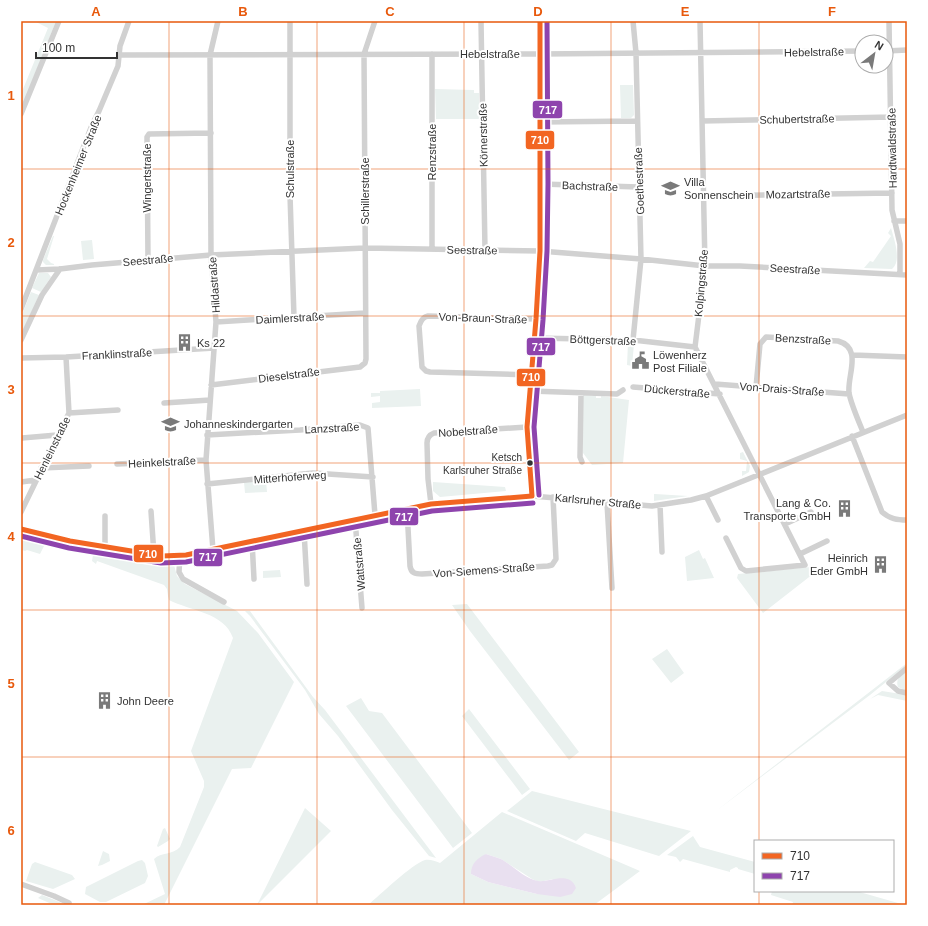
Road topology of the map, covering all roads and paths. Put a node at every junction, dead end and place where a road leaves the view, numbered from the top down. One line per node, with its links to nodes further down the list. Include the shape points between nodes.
1 (59, 21): 25 (street)
2 (130, 21): 22 (street, Hockenheimer Straße)
3 (218, 21): 23 (street, Hildastraße)
4 (290, 21): 16 (street, Schulstraße)
5 (374, 21): 17 (street, Schillerstraße)
6 (480, 21): 19 (street, Körnerstraße)
7 (540, 21): 20 (street)
8 (633, 21): 21 (street, Goethestraße)
9 (700, 21): 15 (street, Kolpingstraße)
10 (889, 21): 11 (street, Hardtwaldstraße)
11 (889, 34)
12 (907, 50): 14 (street)
13 (854, 51): 15 (street, Hebelstraße)
14 (894, 51)
15 (701, 53): 21 (street, Hebelstraße); 28 (street, Kolpingstraße)
16 (289, 54): 17 (street, Hebelstraße); 23 (street, Hebelstraße); 40 (street, Schulstraße)
17 (364, 54): 18 (street, Hebelstraße); 37 (street, Schillerstraße)
18 (432, 54): 19 (street, Hebelstraße); 38 (street, Renzstraße)
19 (481, 54): 20 (street, Hebelstraße); 39 (street, Körnerstraße)
20 (540, 54): 21 (street, Hebelstraße); 29 (street)
21 (636, 54): 27 (street, Goethestraße)
22 (119, 55): 23 (street, Hebelstraße); 47 (street, Hockenheimer Straße, via 118,66 92,125)
23 (210, 55): 30 (street, Hildastraße)
24 (889, 74): 26 (street, Hardtwaldstraße)
25 (21, 114)
26 (892, 117): 28 (street, Schubertstraße); 33 (street, Hardtwaldstraße)
27 (637, 121): 29 (street); 32 (street, Goethestraße)
28 (702, 121): 34 (street, Kolpingstraße)
29 (540, 122): 31 (street)
30 (211, 133): 42 (street, Hildastraße); 44 (street, Wingertstraße, via 150,134 147,137)
31 (541, 184): 32 (street, Bachstraße); 41 (street)
32 (639, 187): 43 (street, Goethestraße)
33 (892, 193): 34 (street, Mozartstraße); 35 (street, Hardtwaldstraße)
34 (703, 196): 45 (street, Kolpingstraße)
35 (894, 221): 36 (street); 48 (street, Hardtwaldstraße, via 900,244)
36 (907, 221)
37 (365, 248): 38 (street, Seestraße); 40 (street, Seestraße); 52 (street, Schillerstraße)
38 (432, 249): 39 (street, Seestraße)
39 (484, 250): 41 (street, Seestraße)
40 (291, 251): 42 (street, Seestraße); 53 (street, Schulstraße)
41 (540, 251): 43 (street, Seestraße); 54 (street)
42 (211, 255): 44 (street, Seestraße); 55 (street, Hildastraße)
43 (641, 259): 45 (street, Seestraße); 58 (street, Goethestraße)
44 (148, 260): 46 (street, Seestraße)
45 (705, 266): 48 (street, Seestraße); 59 (street, Kolpingstraße)
46 (60, 269): 47 (street, Seestraße); 57 (street, via 42,294)
47 (37, 270): 50 (street, Hockenheimer Straße)
48 (900, 274): 49 (street, Seestraße)
49 (907, 275)
50 (22, 302): 51 (street, Hockenheimer Straße)
51 (21, 309)
52 (365, 313): 53 (street, Daimlerstraße); 65 (street, Schillerstraße)
53 (294, 318): 55 (street, Daimlerstraße)
54 (536, 319): 56 (street); 66 (street, Von-Braun-Straße, via 428,316 424,317 419,326 422,366 426,371)
55 (216, 322): 60 (street, Hildastraße)
56 (535, 338): 58 (street, Böttgerstraße); 66 (street)
57 (21, 340)
58 (633, 340): 59 (street, Böttgerstraße)
59 (695, 347): 67 (street)
60 (214, 348): 62 (street, Franklinstraße); 68 (street, Hildastraße)
61 (853, 355): 63 (street); 70 (street, Benzstraße, via 847,345 838,341 766,337 760,344); 75 (street)
62 (66, 357): 64 (street, Franklinstraße); 79 (street, Henleinstraße)
63 (907, 357)
64 (21, 358)
65 (364, 363): 68 (street, Dieselstraße, via 360,367)
66 (532, 375): 72 (street)
67 (715, 384): 70 (street, Von-Drais-Straße); 74 (street)
68 (211, 385): 76 (street, Hildastraße)
69 (633, 387): 74 (street, Dückerstraße)
70 (756, 387): 75 (street, Von-Drais-Straße)
71 (624, 390): 73 (street, via 617,394)
72 (531, 391): 73 (street); 81 (street)
73 (581, 393): 88 (street)
74 (720, 394): 92 (street)
75 (849, 394): 82 (street)
76 (210, 400): 77 (street); 84 (street, Hildastraße)
77 (164, 403)
78 (118, 410): 79 (street)
79 (69, 413): 83 (street, Henleinstraße)
80 (907, 415): 82 (street, Karlsruher Straße)
81 (527, 427): 97 (street); 101 (street, Nobelstraße, via 431,435 427,443)
82 (863, 432): 85 (street, Karlsruher Straße)
83 (57, 435): 86 (street); 91 (street, Henleinstraße)
84 (207, 435): 87 (street, Hildastraße); 93 (street, Lanzstraße, via 360,425 368,428 370,432)
85 (852, 436): 92 (street, Karlsruher Straße); 111 (street, via 882,512 894,519)
86 (22, 438)
87 (206, 460): 89 (street, Heinkelstraße); 96 (street, Hildastraße)
88 (582, 462)
89 (117, 464)
90 (89, 466): 91 (street)
91 (41, 468): 94 (street, Henleinstraße)
92 (760, 474): 98 (street, Karlsruher Straße); 112 (street)
93 (373, 477): 96 (street, Mitterhoferweg, via 313,474); 107 (street, Lanzstraße)
94 (36, 480): 95 (street); 105 (street, Henleinstraße)
95 (21, 482)
96 (207, 484): 119 (street, Hildastraße)
97 (532, 496): 99 (street, Karlsruher Straße); 101 (street, Karlsruher Straße)
98 (706, 496): 102 (street, Karlsruher Straße); 110 (street)
99 (553, 497): 100 (street, Karlsruher Straße); 103 (street, Von-Siemens-Straße, via 556,559 548,566 415,574 410,566)
100 (607, 503): 102 (street, Karlsruher Straße); 126 (street)
101 (431, 504): 103 (street, Karlsruher Straße)
102 (660, 505): 120 (street)
103 (407, 509): 107 (street, Karlsruher Straße)
104 (151, 511): 122 (street)
105 (21, 512)
106 (811, 512): 112 (street)
107 (375, 515): 109 (street, Karlsruher Straße)
108 (106, 516): 118 (street)
109 (355, 519): 114 (street, Karlsruher Straße); 128 (street, Wattstraße)
110 (718, 520)
111 (907, 520)
112 (785, 524): 121 (street)
113 (21, 529): 118 (street, Karlsruher Straße, via 70,541)
114 (304, 531): 116 (street, Karlsruher Straße); 125 (street)
115 (726, 538): 121 (street, via 741,568 746,571 805,565)
116 (252, 541): 119 (street, Karlsruher Straße); 124 (street)
117 (827, 541): 121 (street)
118 (105, 546): 122 (street, Karlsruher Straße)
119 (213, 550): 123 (street, Karlsruher Straße)
120 (662, 552)
121 (800, 554)
122 (154, 555): 123 (street, Karlsruher Straße)
123 (180, 556): 127 (street, via 179,572 183,579)
124 (254, 579)
125 (307, 584)
126 (612, 588)
127 (224, 602)
128 (362, 608)
129 (907, 668): 130 (street, via 889,683 895,689)
130 (907, 693)
131 (21, 884): 132 (street)
132 (69, 903)

